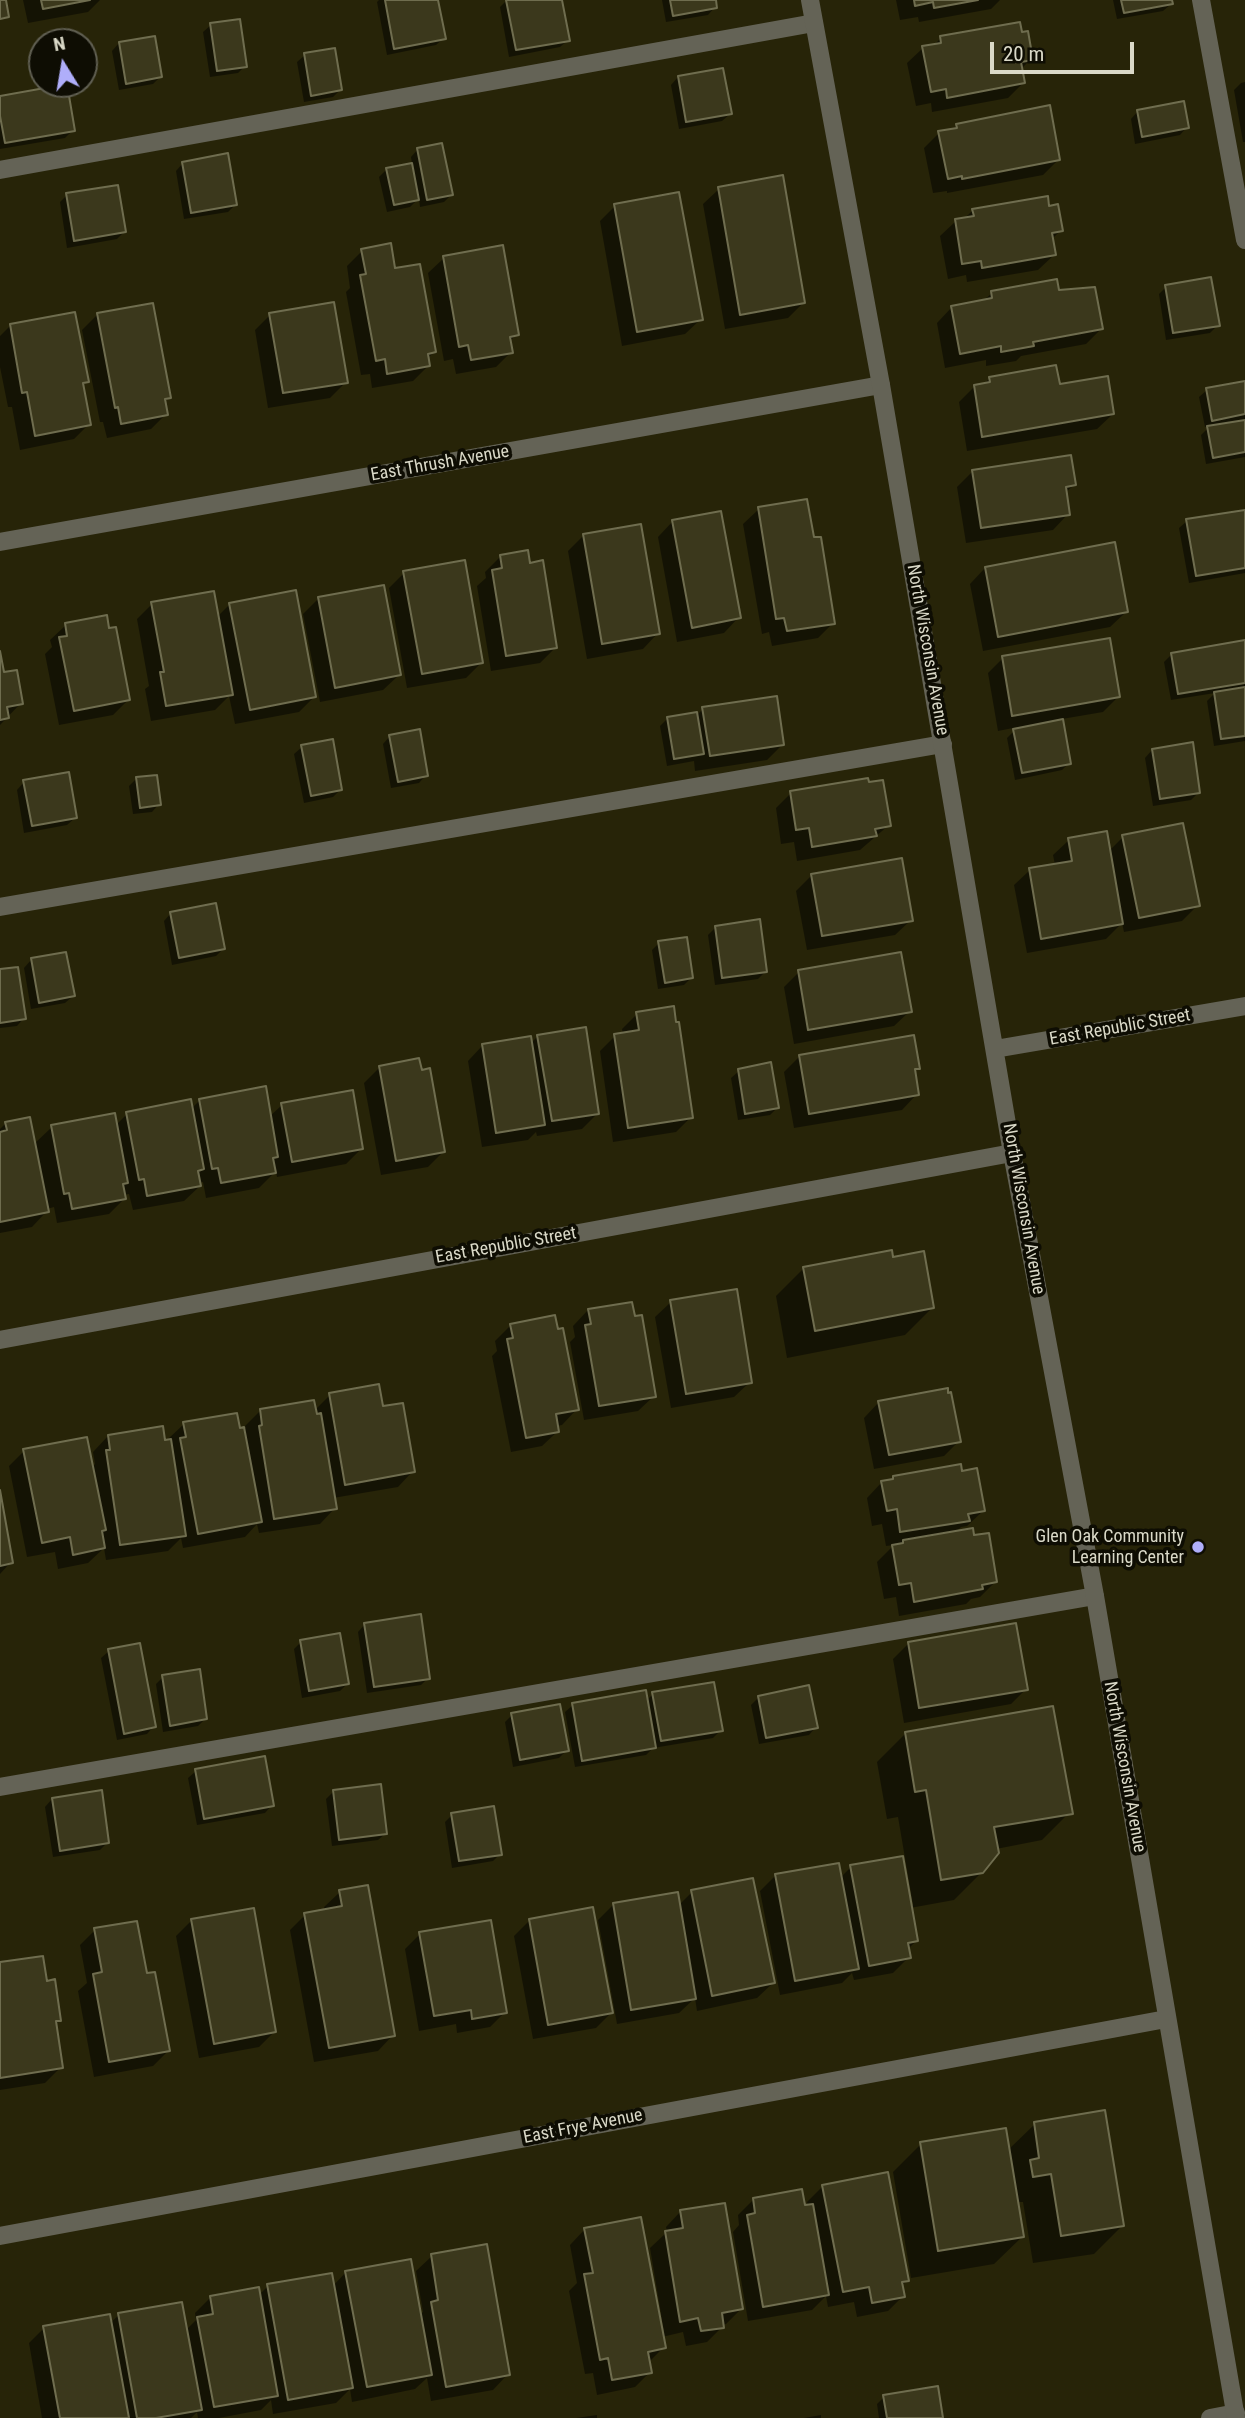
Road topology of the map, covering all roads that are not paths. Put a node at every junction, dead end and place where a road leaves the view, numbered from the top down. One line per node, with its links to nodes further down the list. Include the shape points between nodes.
1 (810, 0): 3 (street, North Wisconsin Avenue)
2 (1201, 0): 5 (street)
3 (814, 23): 4 (street); 6 (street, North Wisconsin Avenue)
4 (0, 170)
5 (1245, 240)
6 (881, 386): 7 (street, East Thrush Avenue); 8 (street, North Wisconsin Avenue)
7 (0, 542)
8 (943, 744): 9 (street); 11 (street, North Wisconsin Avenue)
9 (0, 907)
10 (1245, 1006): 11 (street, East Republic Street)
11 (995, 1049): 12 (street, North Wisconsin Avenue)
12 (1012, 1153): 13 (street, East Republic Street); 14 (street, North Wisconsin Avenue)
13 (0, 1340)
14 (1095, 1596): 15 (street); 16 (street, North Wisconsin Avenue)
15 (0, 1787)
16 (1166, 2019): 17 (street, East Frye Avenue); 18 (street, North Wisconsin Avenue)
17 (0, 2236)
18 (1236, 2416): 19 (street)
19 (1210, 2418)

